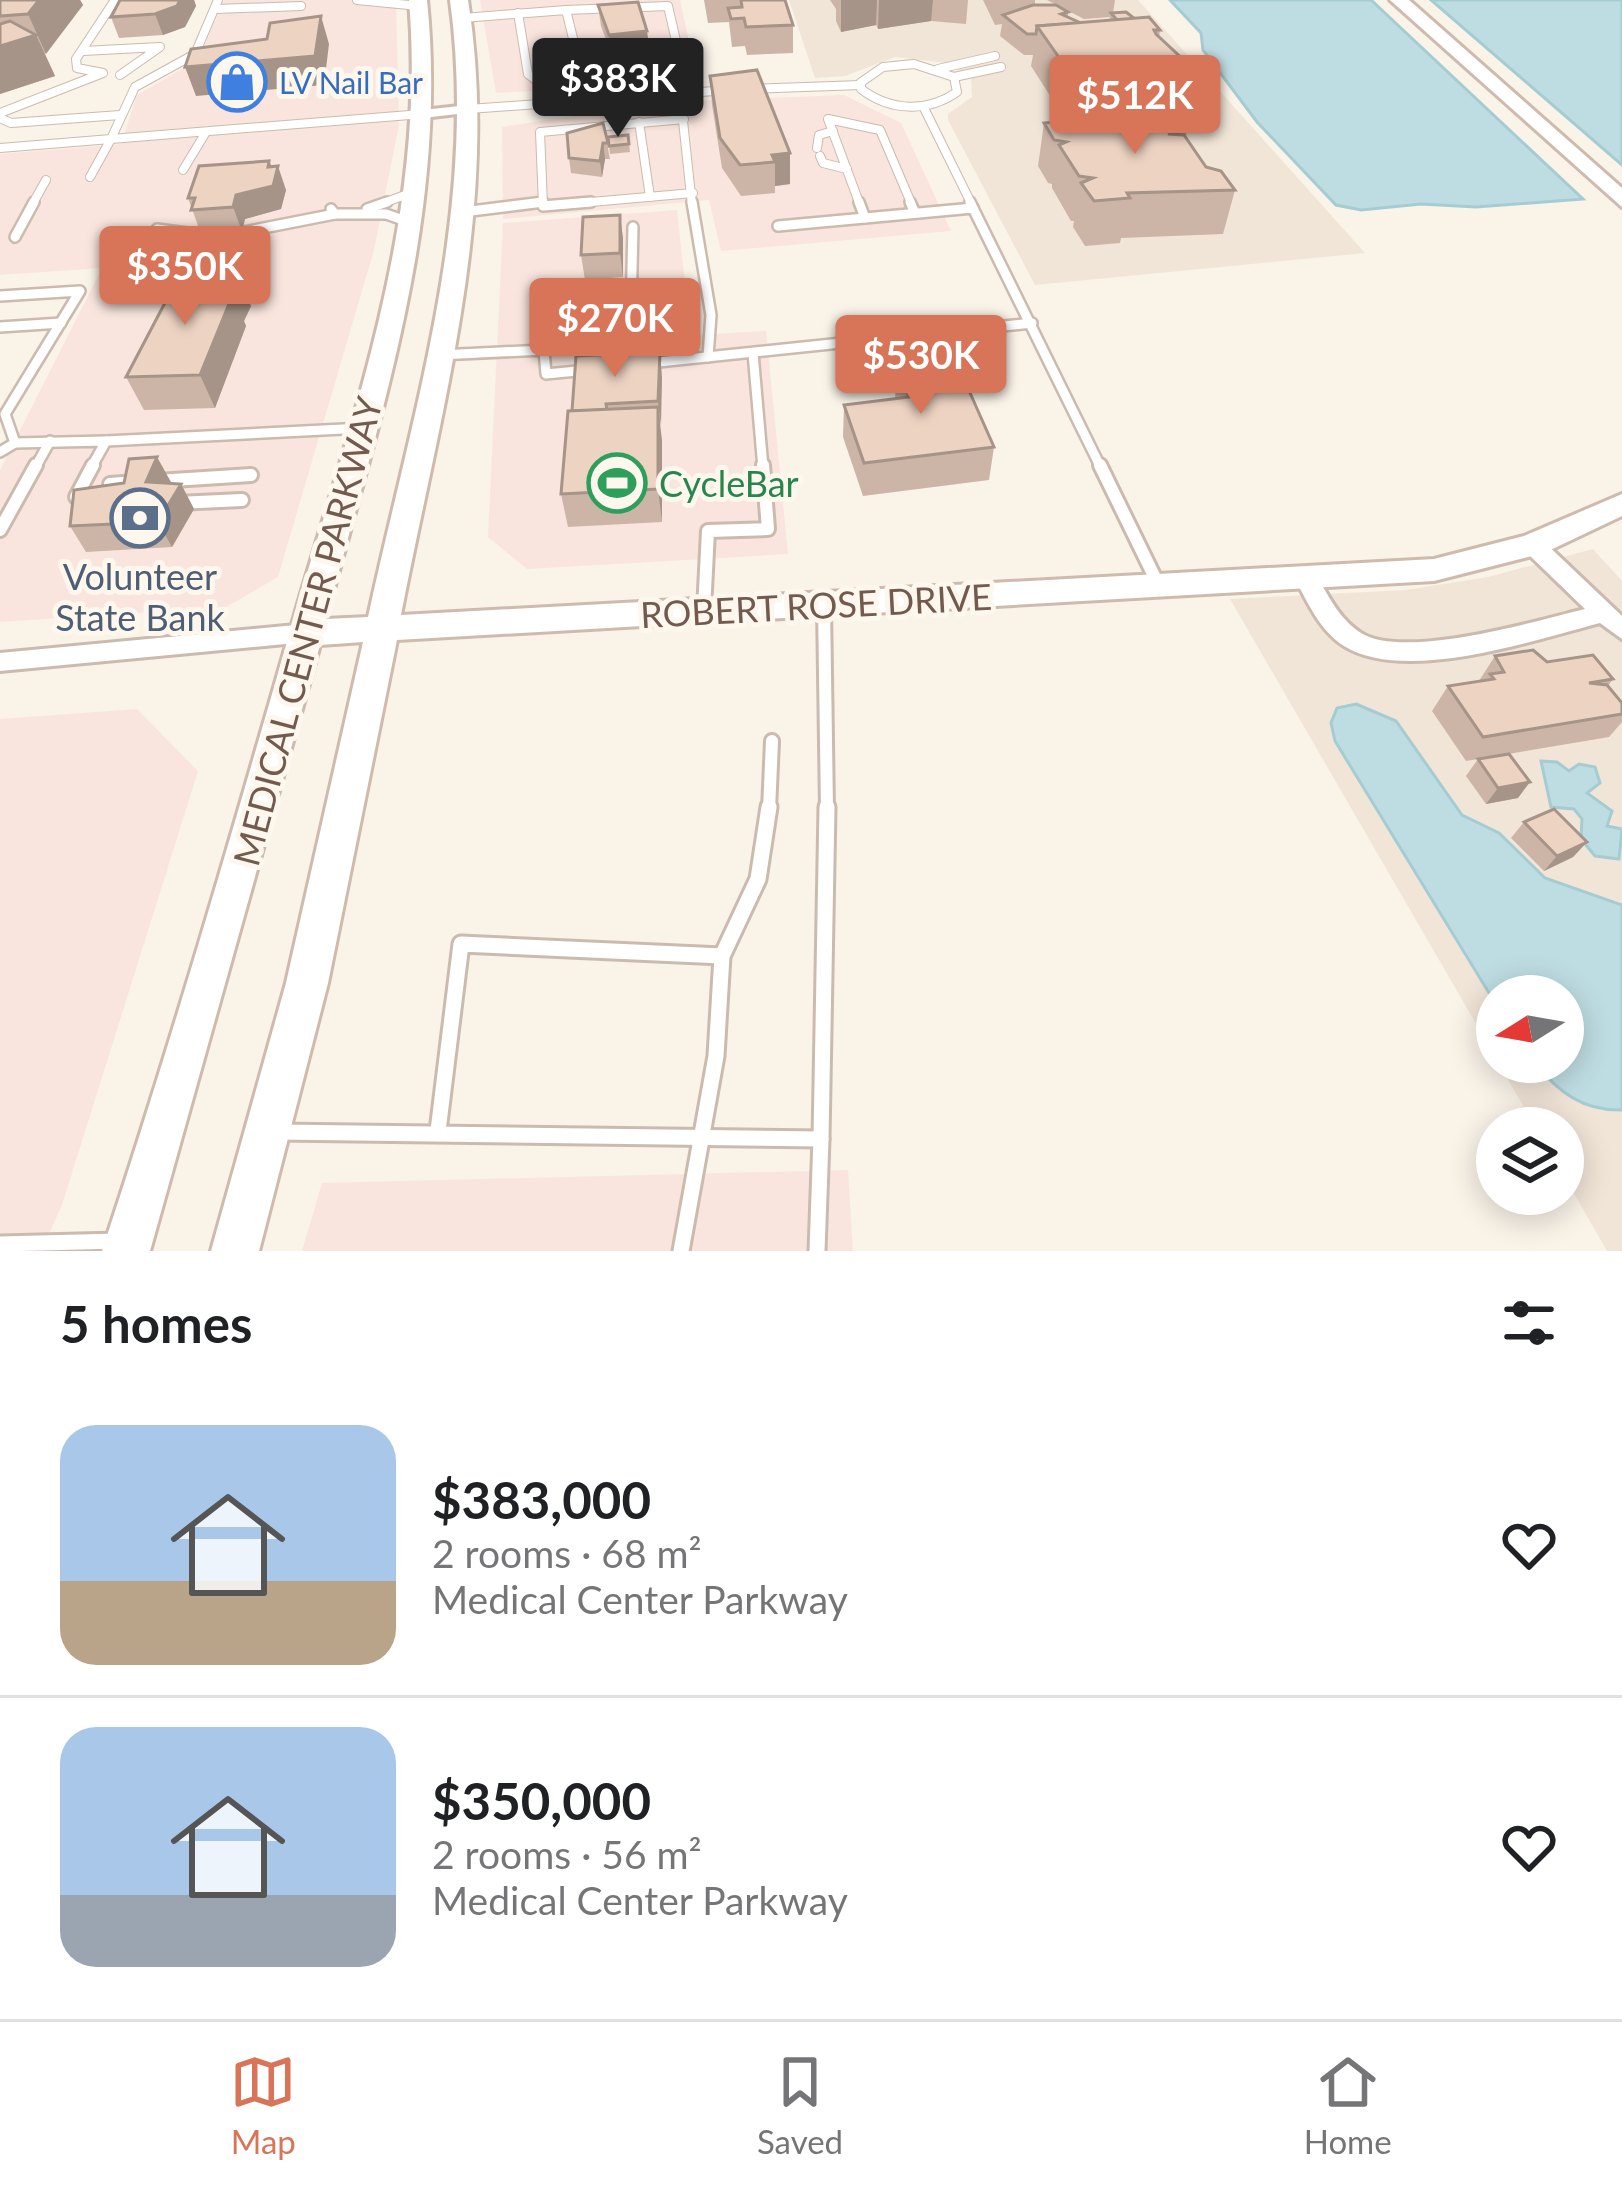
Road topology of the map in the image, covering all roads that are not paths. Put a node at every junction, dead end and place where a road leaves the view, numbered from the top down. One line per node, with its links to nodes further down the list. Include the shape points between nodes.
1 (115, 0): 13 (lane)
2 (358, 0): 4 (lane); 12 (lane)
3 (1399, 0): 43 (main road)
4 (419, 3): 28 (main road, MEDICAL CENTER PARKWAY)
5 (239, 4): 6 (lane); 7 (lane)
6 (268, 4): 8 (lane)
7 (217, 5): 22 (lane, via 194,54)
8 (301, 6)
9 (461, 9): 11 (lane); 27 (main road, MEDICAL CENTER PARKWAY)
10 (566, 10): 11 (lane); 16 (lane, via 668,6); 19 (lane)
11 (518, 13): 19 (lane, via 528,74 536,80)
12 (354, 17)
13 (83, 51): 18 (lane, via 76,68); 20 (lane, via 160,47)
14 (994, 56): 17 (lane)
15 (1001, 67): 21 (lane)
16 (684, 68): 19 (lane); 24 (lane)
17 (938, 69): 21 (lane); 23 (lane, via 883,67)
18 (103, 73): 20 (lane); 29 (lane)
19 (582, 73): 25 (lane)
20 (120, 75): 22 (lane)
21 (954, 77): 26 (lane, via 957,92)
22 (152, 79): 30 (lane, via 135,87)
23 (861, 85): 24 (lane); 26 (lane, via 878,101)
24 (684, 93): 25 (lane); 31 (lane)
25 (588, 99): 27 (lane)
26 (923, 106): 46 (lane)
27 (469, 109): 28 (street); 48 (main road, MEDICAL CENTER PARKWAY)
28 (423, 114): 34 (lane); 45 (main road, MEDICAL CENTER PARKWAY)
29 (0, 115): 30 (lane, via 10,123)
30 (120, 115): 35 (lane)
31 (684, 119): 32 (lane); 41 (lane)
32 (639, 122): 42 (lane); 44 (lane, via 540,132)
33 (832, 131): 37 (lane); 37 (lane, via 818,135 818,152 823,163); 49 (lane, via 828,119 880,130)
34 (206, 132): 35 (lane); 38 (lane)
35 (111, 140): 36 (lane); 39 (lane)
36 (0, 148)
37 (847, 169): 50 (lane)
38 (183, 170)
39 (90, 177)
40 (46, 180): 54 (lane)
41 (694, 193): 42 (lane); 62 (lane, via 711,315)
42 (650, 197): 44 (lane)
43 (1622, 200)
44 (543, 206): 48 (lane)
45 (413, 207): 47 (lane); 47 (lane); 66 (main road, MEDICAL CENTER PARKWAY)
46 (974, 208): 49 (lane); 57 (lane)
47 (353, 212): 53 (lane, via 332,211 296,228 188,236)
48 (463, 212): 61 (main road, MEDICAL CENTER PARKWAY)
49 (916, 213): 50 (lane)
50 (865, 218): 51 (lane)
51 (778, 226)
52 (633, 227): 58 (lane, via 631,311)
53 (157, 229)
54 (15, 237)
55 (0, 296): 56 (lane, via 80,291)
56 (61, 322): 59 (lane); 65 (lane)
57 (1032, 323): 60 (lane); 82 (lane)
58 (611, 326)
59 (0, 327)
60 (754, 353): 62 (lane); 84 (lane, via 768,530 708,531)
61 (437, 355): 64 (lane, via 544,350 546,374); 86 (main road, MEDICAL CENTER PARKWAY)
62 (708, 358): 63 (lane)
63 (642, 364)
64 (600, 368)
65 (3, 415): 69 (lane)
66 (363, 428): 68 (lane); 87 (main road, MEDICAL CENTER PARKWAY)
67 (50, 441): 68 (lane); 69 (lane); 79 (lane)
68 (106, 441): 76 (lane)
69 (15, 442): 70 (lane)
70 (0, 452)
71 (251, 476): 72 (lane)
72 (110, 484)
73 (243, 495): 75 (lane)
74 (138, 497): 76 (lane)
75 (158, 500)
76 (74, 502): 78 (lane)
77 (1622, 504): 80 (main road, ROBERT ROSE DRIVE)
78 (92, 507)
79 (0, 530)
80 (1533, 545): 81 (main road, ROBERT ROSE DRIVE, via 1434,569); 85 (street)
81 (1306, 579): 82 (main road, ROBERT ROSE DRIVE); 85 (street, via 1330,621 1360,645 1395,652)
82 (1160, 586): 83 (main road, ROBERT ROSE DRIVE)
83 (824, 604): 84 (main road, ROBERT ROSE DRIVE); 94 (lane)
84 (704, 611): 86 (main road, ROBERT ROSE DRIVE)
85 (1613, 622)
86 (382, 628): 87 (main road, ROBERT ROSE DRIVE); 92 (main road, MEDICAL CENTER PARKWAY)
87 (306, 634): 88 (street, ROBERT ROSE DRIVE); 96 (main road, MEDICAL CENTER PARKWAY, via 188,1062)
88 (0, 662)
89 (772, 741): 90 (lane, via 768,837)
90 (722, 956): 91 (lane, via 461,944); 93 (lane, via 716,1056)
91 (438, 1131): 92 (lane); 93 (lane)
92 (266, 1133): 97 (main road, MEDICAL CENTER PARKWAY)
93 (700, 1136): 94 (lane); 98 (lane)
94 (821, 1139): 99 (lane)
95 (0, 1244): 96 (lane)
96 (128, 1246)
97 (236, 1251)
98 (681, 1251)
99 (817, 1251)

